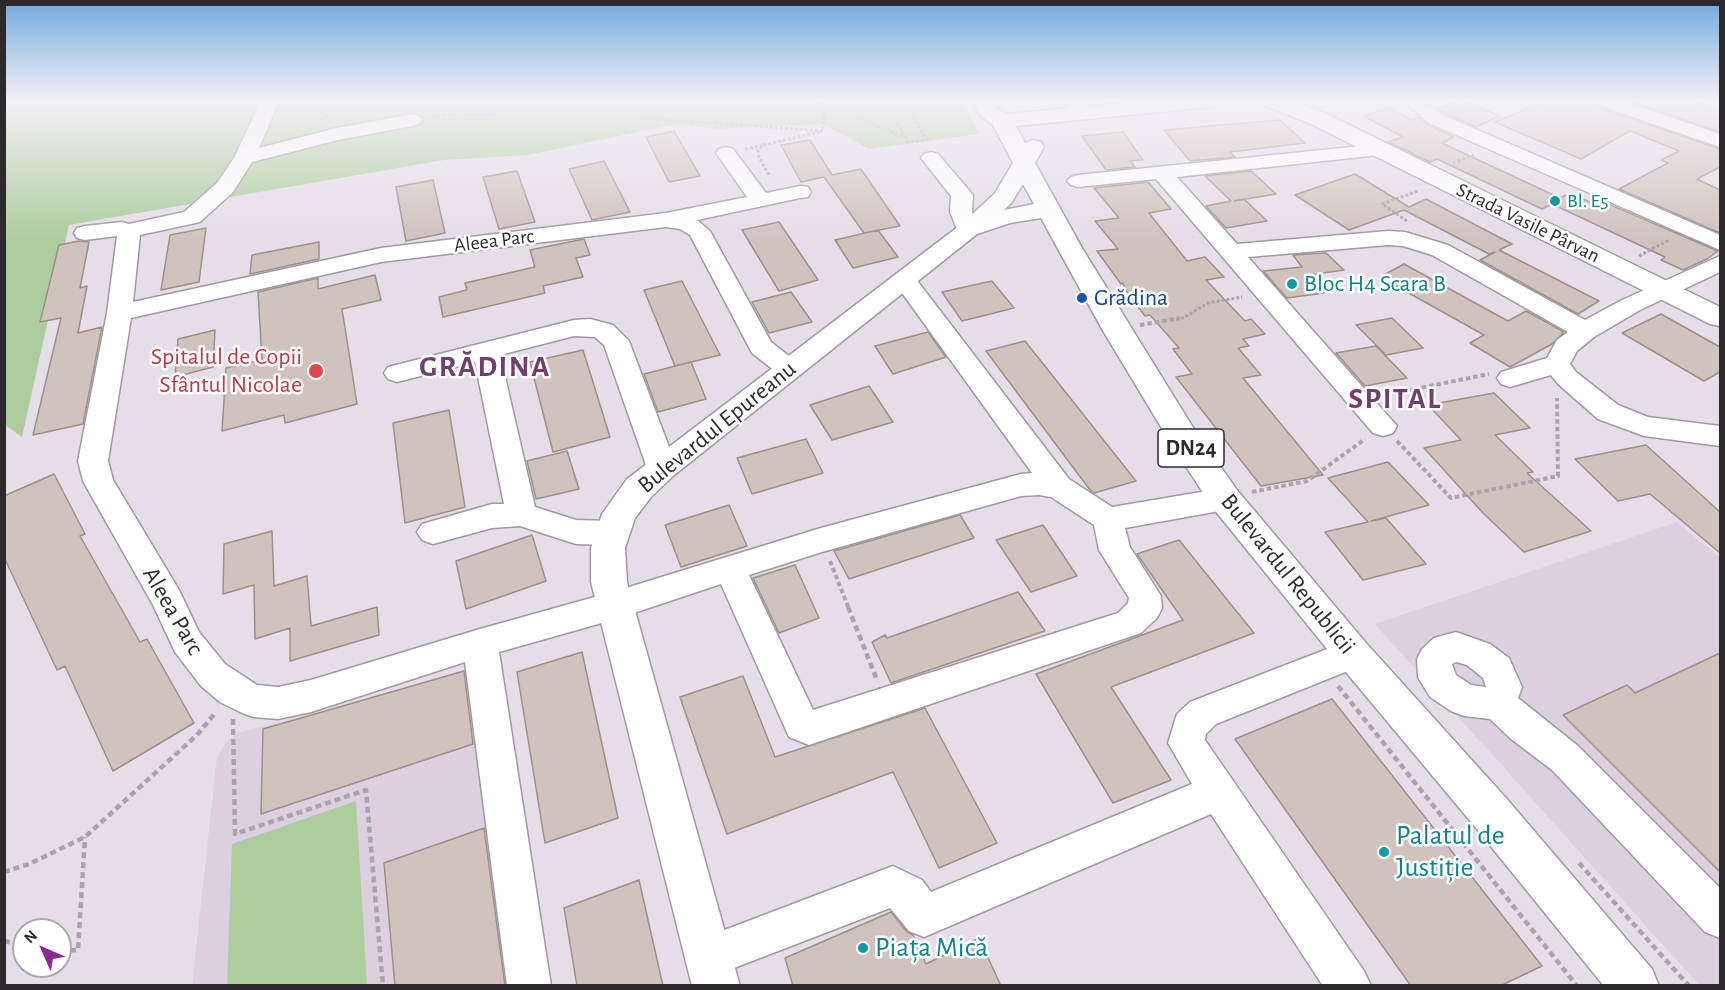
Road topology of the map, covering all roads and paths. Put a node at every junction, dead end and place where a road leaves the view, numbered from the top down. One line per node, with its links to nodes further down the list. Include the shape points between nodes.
1 (249, 147): 11 (street)
2 (286, 147): 11 (street)
3 (762, 147): 18 (path, via 758,150 765,166)
4 (1017, 147): 13 (main road, Bulevardul Republicii / DN24)
5 (1033, 147): 13 (main road)
6 (1374, 147): 9 (main road, Strada Vasile Pârvan)
7 (1494, 147): 15 (path)
8 (1499, 147): 22 (street)
9 (1380, 150): 14 (street); 15 (main road, Strada Vasile Pârvan)
10 (726, 153): 18 (street)
11 (244, 158): 23 (street, via 225,187 192,216)
12 (931, 159): 21 (street, via 962,195)
13 (1023, 162): 19 (main road, Bulevardul Republicii / DN24); 21 (main road, via 1004,197)
14 (1161, 172): 16 (street); 28 (street)
15 (1436, 177): 25 (path, via 1382,204 1408,219); 30 (main road, Strada Vasile Pârvan)
16 (1078, 181)
17 (800, 192): 18 (street, Aleea Parc)
18 (768, 199): 20 (street, Aleea Parc)
19 (1048, 209): 21 (main road, Bulevardul Epureanu); 27 (main road, Bulevardul Republicii / DN24)
20 (666, 220): 34 (street, Aleea Parc, via 381,255); 40 (street, via 699,231 761,347)
21 (968, 229): 27 (main road, via 1018,229 1043,234); 31 (main road, Bulevardul Epureanu)
22 (1688, 229): 26 (street); 30 (path)
23 (128, 231): 24 (street); 34 (street, Aleea Parc)
24 (85, 233)
25 (1405, 239): 28 (street); 37 (street, via 1440,250)
26 (1720, 243)
27 (1069, 248): 36 (main road, Bulevardul Republicii / DN24)
28 (1229, 252): 33 (street)
29 (1720, 263): 32 (street)
30 (1619, 267): 32 (main road, Strada Vasile Pârvan)
31 (904, 279): 40 (main road, Bulevardul Epureanu); 47 (street)
32 (1663, 289): 35 (main road, Strada Vasile Pârvan); 37 (street)
33 (1266, 292): 36 (path, via 1208,303 1183,318); 43 (street)
34 (119, 313): 58 (street, Aleea Parc, via 93,461 98,481 187,642 213,675)
35 (1720, 318)
36 (1116, 329): 48 (main road, Bulevardul Republicii / DN24)
37 (1585, 332): 39 (street, via 1566,346)
38 (486, 352): 41 (street); 46 (street, via 574,328 604,331 616,341); 49 (street)
39 (1557, 364): 42 (street); 44 (path, via 1558,476 1451,498); 45 (street, via 1608,412 1644,426)
40 (789, 369): 46 (main road, Bulevardul Epureanu)
41 (397, 373)
42 (1510, 378): 43 (path, via 1497,372)
43 (1360, 400): 44 (street)
44 (1383, 426): 48 (path, via 1307,481)
45 (1720, 436)
46 (662, 468): 52 (main road, Bulevardul Epureanu, via 639,488 619,514)
47 (1058, 487): 50 (street); 53 (street, Aleea Parc, via 1021,485)
48 (1225, 499): 50 (street); 57 (main road, Bulevardul Republicii / DN24)
49 (521, 514): 51 (street, via 492,516); 52 (street, via 576,532)
50 (1108, 519): 60 (street, via 1115,550 1145,596 1145,608 1129,623)
51 (433, 532)
52 (613, 533): 55 (main road, Bulevardul Epureanu, via 608,548)
53 (821, 540): 54 (street, Aleea Parc); 60 (path)
54 (730, 568): 55 (street, Aleea Parc); 60 (street, via 802,725 809,728)
55 (616, 604): 56 (street, Aleea Parc); 66 (main road, Bulevardul Epureanu)
56 (480, 643): 58 (street, Aleea Parc, via 278,703 253,701); 68 (street)
57 (1337, 660): 61 (street, via 1203,713 1190,726 1186,743); 70 (path); 71 (main road, Bulevardul Republicii / DN24, via 1491,813)
58 (233, 691): 62 (path, via 197,735); 67 (path, via 235,834 366,790)
59 (1496, 701): 64 (street, via 1565,758)
60 (887, 702)
61 (1218, 792): 66 (street, via 924,916 907,895 893,886); 69 (street)
62 (85, 837): 63 (path); 65 (path, via 78,950)
63 (4, 872)
64 (1720, 917)
65 (72, 950)
66 (712, 971)
67 (383, 986)
68 (529, 986)
69 (1349, 986)
70 (1577, 986)
71 (1635, 986)

